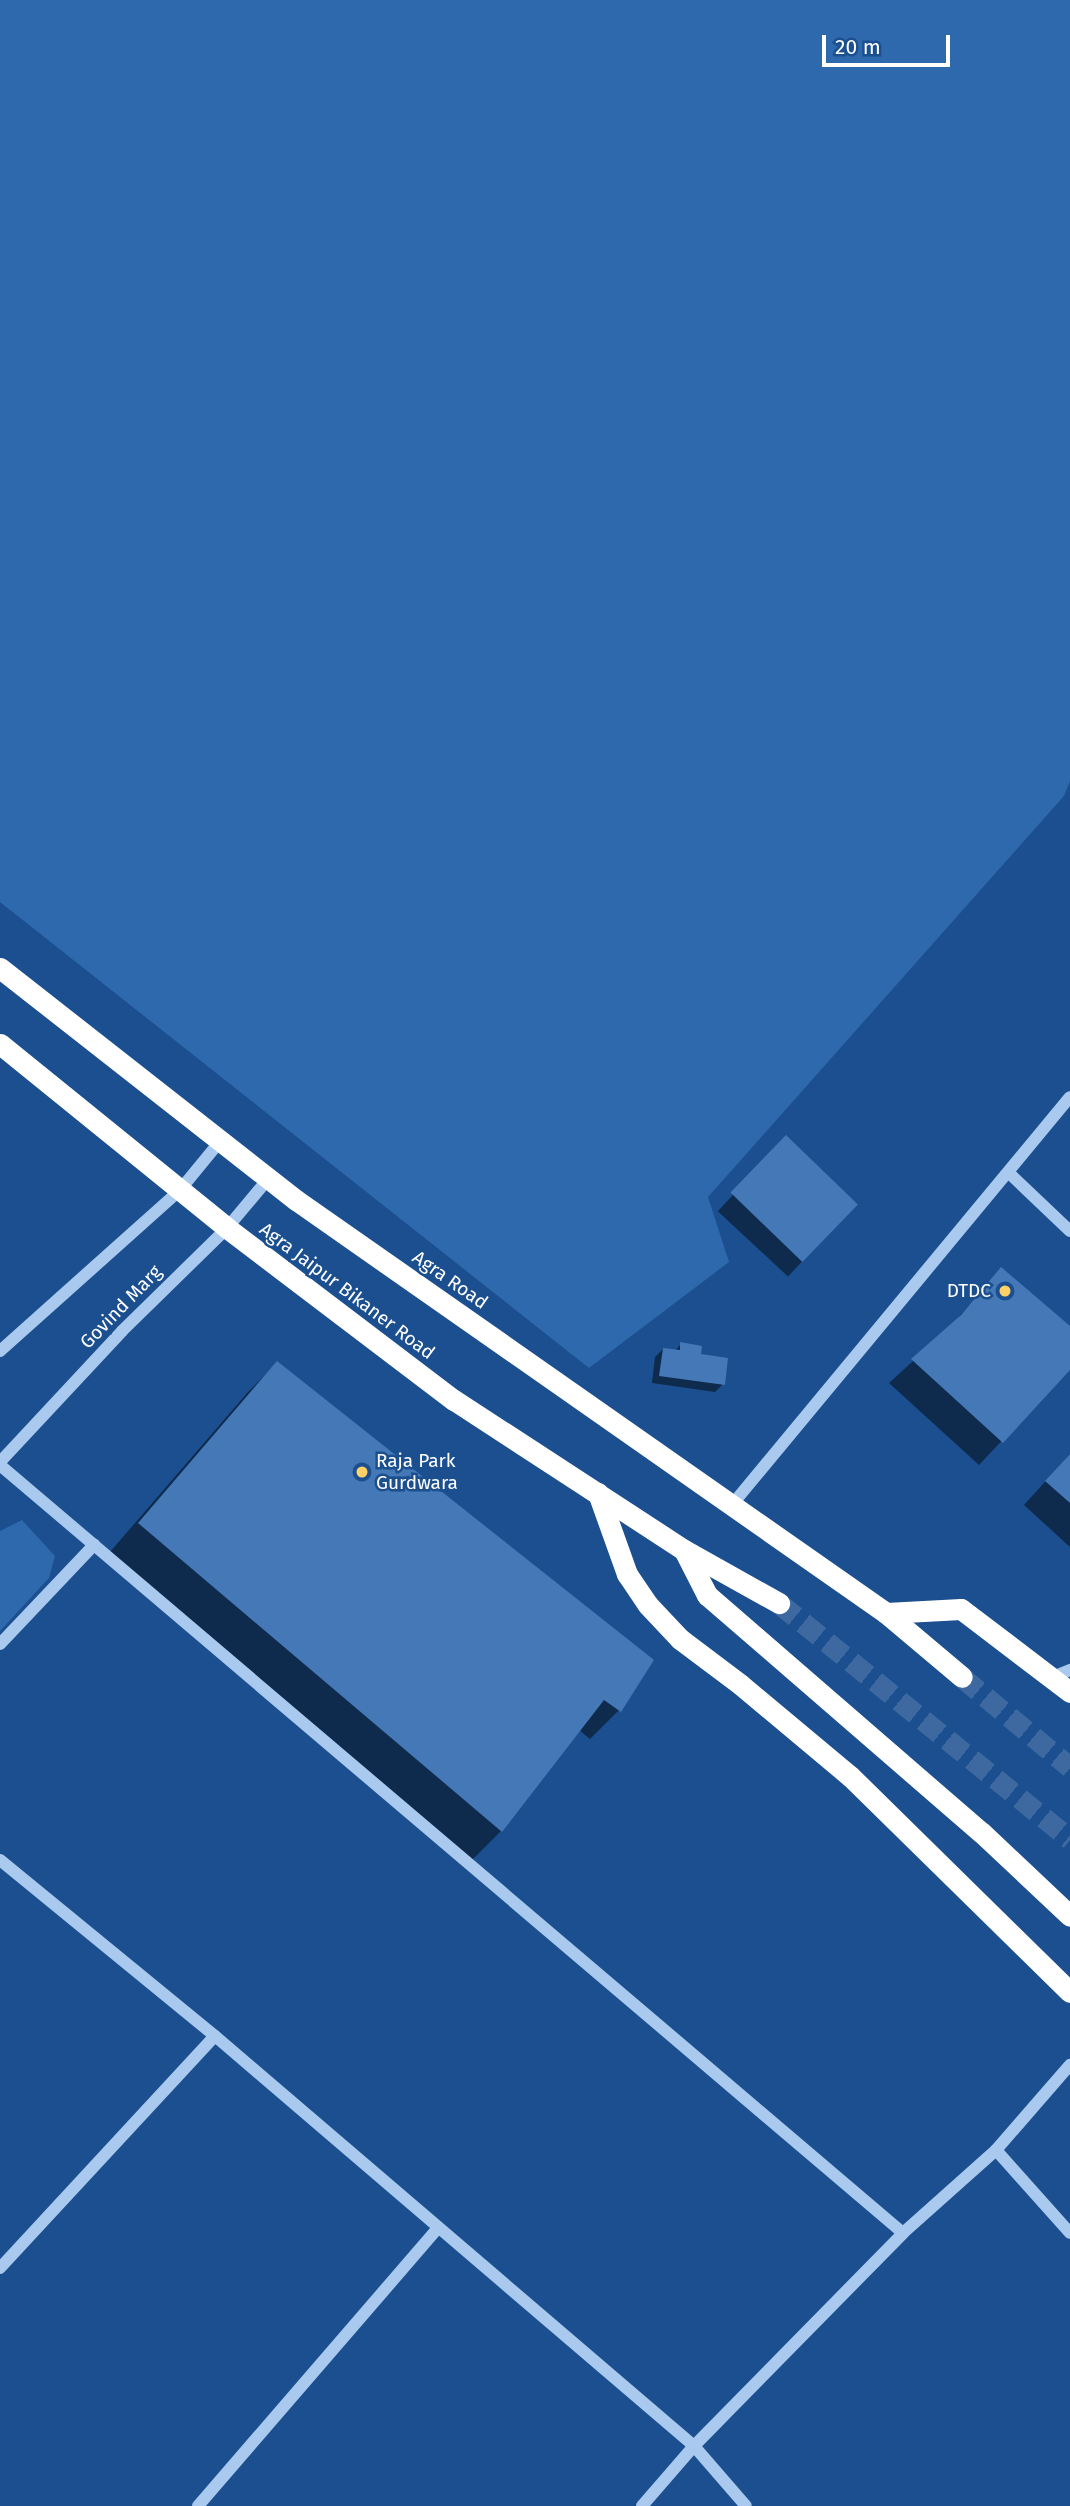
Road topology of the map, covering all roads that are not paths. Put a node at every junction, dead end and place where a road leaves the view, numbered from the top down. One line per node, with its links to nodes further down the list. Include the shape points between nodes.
1 (0, 968): 4 (highway, Agra Road)
2 (0, 1044): 7 (highway, Agra Jaipur Bikaner Road)
3 (1070, 1097): 5 (street)
4 (221, 1140): 6 (highway, Agra Road); 7 (street)
5 (1009, 1173): 9 (street); 13 (street)
6 (269, 1178): 8 (street, Govind Marg); 13 (highway, Agra Road)
7 (180, 1190): 8 (highway, Agra Jaipur Bikaner Road); 10 (street)
8 (227, 1228): 11 (street, Govind Marg, via 122,1332); 12 (highway, Agra Jaipur Bikaner Road, via 454,1401)
9 (1070, 1231)
10 (0, 1350)
11 (0, 1464): 14 (street)
12 (598, 1493): 15 (highway, Agra Jaipur Bikaner Road); 24 (highway, via 627,1574 680,1639 850,1776)
13 (731, 1506): 17 (highway, Agra Road)
14 (94, 1545): 18 (street); 29 (street)
15 (684, 1550): 16 (highway, Agra Jaipur Bikaner Road); 23 (highway, via 707,1595 981,1832)
16 (779, 1603)
17 (886, 1613): 19 (highway, via 961,1609); 20 (highway, Agra Road)
18 (0, 1644)
19 (1060, 1674): 21 (highway)
20 (962, 1677)
21 (1070, 1692)
22 (0, 1860): 25 (street)
23 (1070, 1916)
24 (1070, 1992)
25 (215, 2036): 28 (street); 31 (street)
26 (1070, 2065): 27 (street)
27 (996, 2150): 29 (street); 30 (street)
28 (438, 2228): 32 (street); 33 (street)
29 (903, 2233): 32 (street)
30 (1070, 2234)
31 (0, 2268)
32 (694, 2446): 34 (street); 35 (street)
33 (198, 2506)
34 (642, 2506)
35 (746, 2506)

